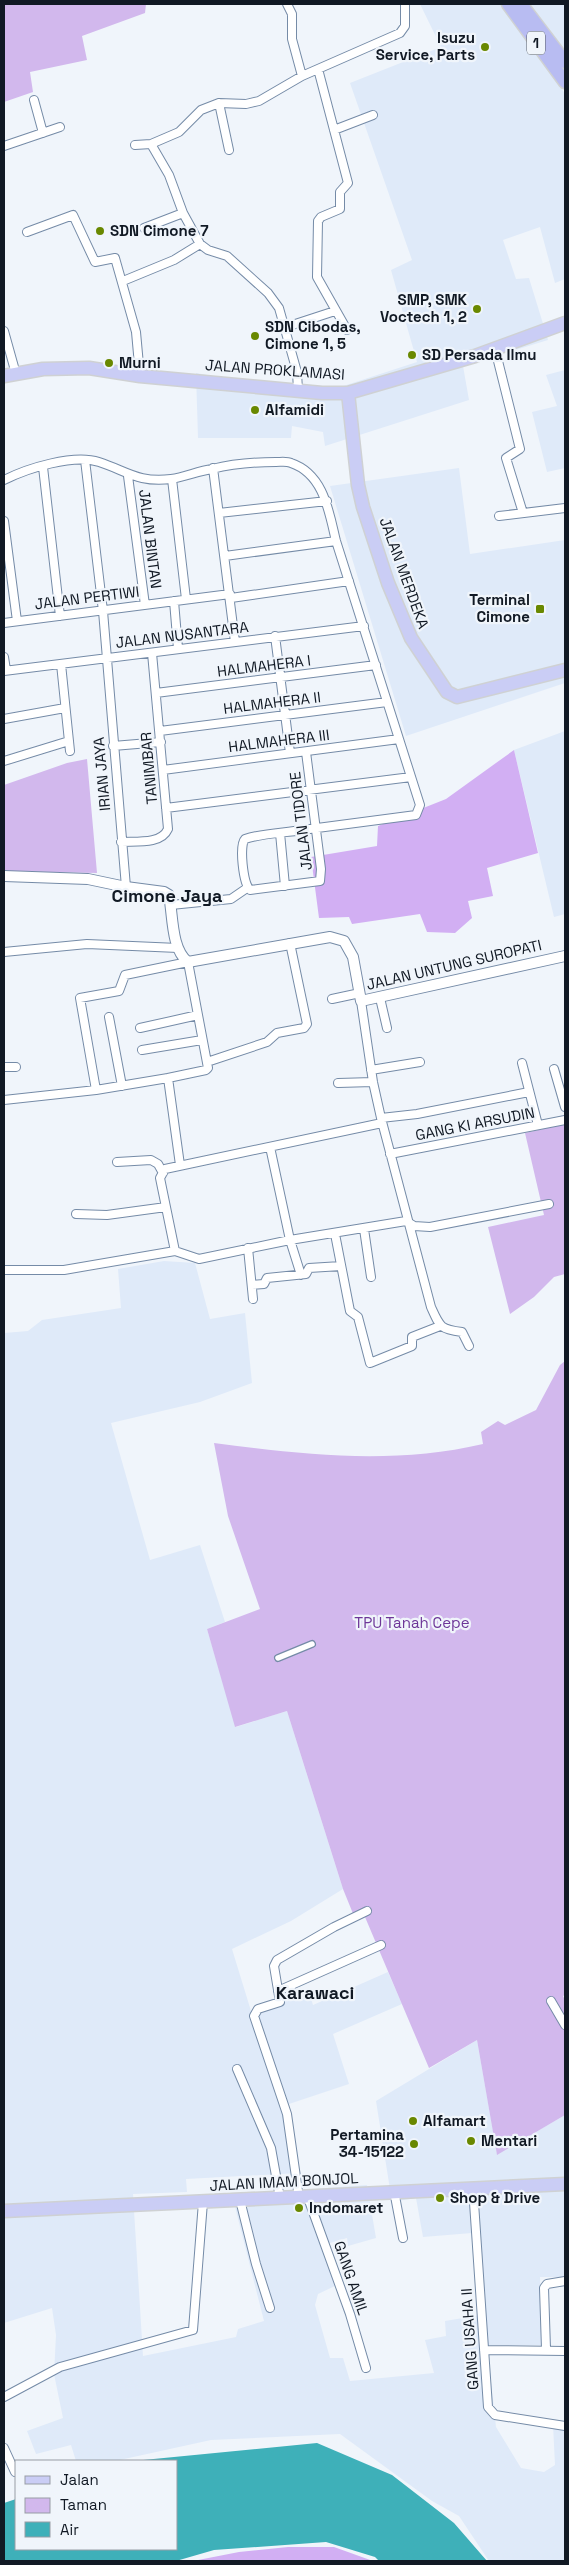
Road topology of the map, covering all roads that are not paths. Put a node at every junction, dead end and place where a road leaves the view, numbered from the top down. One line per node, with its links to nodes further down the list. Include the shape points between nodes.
1 (288, 4): 7 (street, via 292,14 292,39)
2 (405, 4): 6 (street, via 406,26 400,33)
3 (508, 4): 8 (highway, 1)
4 (521, 4): 5 (highway, 1)
5 (565, 62)
6 (318, 69): 7 (street); 13 (street)
7 (302, 76): 10 (street, via 259,101)
8 (565, 82)
9 (34, 100): 14 (street)
10 (219, 103): 15 (street, via 201,110 179,132); 18 (street)
11 (373, 115): 13 (street)
12 (60, 127): 14 (street)
13 (334, 130): 24 (street, via 348,183 340,192 340,209 318,221 320,238 316,253 317,277)
14 (43, 133): 17 (street)
15 (151, 144): 16 (street); 19 (street, via 169,175)
16 (136, 145)
17 (4, 146)
18 (229, 150)
19 (183, 213): 20 (street); 22 (street)
20 (144, 228)
21 (27, 232): 23 (street, via 73,215 95,262 115,258)
22 (200, 244): 23 (street, via 174,260); 26 (street, via 227,256 268,293 279,308)
23 (123, 281): 31 (street, via 136,332)
24 (335, 311): 26 (street); 27 (street)
25 (565, 323): 29 (main road, JALAN PROKLAMASI)
26 (286, 327): 32 (street)
27 (347, 330)
28 (4, 331): 30 (street)
29 (495, 349): 33 (main road, JALAN PROKLAMASI); 42 (street, via 520,448 506,458)
30 (10, 375): 31 (main road, JALAN PROKLAMASI, via 67,367)
31 (140, 376): 32 (main road, JALAN PROKLAMASI)
32 (298, 390): 33 (main road, JALAN PROKLAMASI)
33 (348, 393): 66 (main road, JALAN MERDEKA, via 353,461 363,507 404,624 420,654 447,692 456,697)
34 (85, 460): 35 (street, via 74,459); 37 (street, via 98,462); 53 (street, IRIAN JAYA)
35 (43, 466): 39 (street); 54 (street)
36 (213, 468): 38 (street); 40 (street, via 266,462 291,463 312,476); 43 (street)
37 (128, 476): 38 (street, via 148,480); 52 (street, JALAN BINTAN)
38 (172, 479): 50 (street)
39 (4, 480)
40 (327, 501): 43 (street); 46 (street)
41 (565, 508): 42 (street)
42 (523, 513): 44 (street)
43 (219, 514): 47 (street)
44 (499, 516)
45 (4, 521): 55 (street)
46 (336, 541): 47 (street); 48 (street)
47 (225, 556): 49 (street)
48 (349, 581): 49 (street, JALAN PERTIWI); 57 (street)
49 (230, 596): 50 (street, JALAN PERTIWI); 59 (street)
50 (186, 599): 51 (street, JALAN PERTIWI)
51 (174, 601): 52 (street, JALAN PERTIWI); 60 (street)
52 (145, 605): 53 (street, JALAN PERTIWI)
53 (103, 611): 54 (street, JALAN PERTIWI); 63 (street, IRIAN JAYA)
54 (60, 616): 55 (street, JALAN PERTIWI)
55 (17, 620): 56 (street, JALAN PERTIWI)
56 (4, 623)
57 (364, 626): 58 (street, JALAN NUSANTARA); 65 (street)
58 (275, 636): 59 (street, JALAN NUSANTARA); 68 (street)
59 (236, 642): 60 (street, JALAN NUSANTARA)
60 (178, 650): 61 (street, JALAN NUSANTARA)
61 (152, 653): 63 (street, JALAN NUSANTARA); 69 (street, TANIMBAR)
62 (4, 657): 67 (street)
63 (106, 658): 64 (street, JALAN NUSANTARA); 78 (street, IRIAN JAYA)
64 (61, 664): 67 (street, JALAN NUSANTARA); 71 (street)
65 (376, 665): 68 (street, HALMAHERA I); 70 (street)
66 (565, 670)
67 (5, 671)
68 (282, 678): 69 (street, HALMAHERA I); 72 (street)
69 (156, 693): 74 (street, TANIMBAR)
70 (387, 702): 72 (street, HALMAHERA II); 75 (street)
71 (65, 708): 73 (street); 76 (street)
72 (286, 714): 74 (street, HALMAHERA II); 81 (street)
73 (4, 719)
74 (160, 731): 77 (street, TANIMBAR)
75 (399, 739): 80 (street, HALMAHERA III); 84 (street)
76 (69, 741): 79 (street); 82 (street)
77 (161, 742): 78 (street); 83 (street, TANIMBAR)
78 (113, 746): 89 (street, IRIAN JAYA)
79 (70, 751)
80 (306, 752): 81 (street, HALMAHERA III); 85 (street, JALAN TIDORE)
81 (290, 753): 83 (street, HALMAHERA III)
82 (4, 761)
83 (163, 770): 86 (street, TANIMBAR)
84 (411, 777): 85 (street); 87 (street, via 420,805 416,815)
85 (311, 791): 86 (street); 87 (street, JALAN TIDORE)
86 (166, 808): 89 (street, TANIMBAR, via 168,829 162,837)
87 (315, 829): 88 (street); 91 (street, JALAN TIDORE, via 320,882)
88 (280, 833): 91 (street); 93 (street, via 245,839 242,845)
89 (121, 842): 92 (street, IRIAN JAYA)
90 (4, 876): 92 (street, via 88,879)
91 (285, 886): 93 (street, JALAN TIDORE, via 260,890)
92 (126, 887): 94 (street, via 164,892 169,895)
93 (247, 888): 94 (street, via 231,899)
94 (171, 905): 96 (street)
95 (290, 942): 99 (street, JALAN UNTUNG SUROPATI); 100 (street, JALAN UNTUNG SUROPATI, via 330,937 344,941 353,957); 109 (street, via 307,1024 304,1028 277,1033 267,1042)
96 (178, 948): 97 (street, via 87,944); 99 (street)
97 (4, 952)
98 (565, 956): 101 (street, JALAN UNTUNG SUROPATI)
99 (188, 962): 103 (street); 120 (street, via 125,975 119,991 80,998)
100 (360, 997): 101 (street, JALAN UNTUNG SUROPATI); 102 (street); 115 (street)
101 (380, 998): 106 (street)
102 (332, 1000)
103 (198, 1015): 105 (street); 107 (street)
104 (109, 1016): 119 (street)
105 (140, 1028)
106 (387, 1028)
107 (202, 1040): 108 (street); 109 (street)
108 (142, 1050)
109 (207, 1062): 116 (street, via 206,1070)
110 (420, 1062): 115 (street)
111 (522, 1064): 121 (street)
112 (16, 1067): 113 (street)
113 (4, 1068)
114 (554, 1069): 123 (street)
115 (371, 1070): 117 (street)
116 (168, 1078): 119 (street); 130 (street)
117 (373, 1082): 118 (street); 125 (street)
118 (338, 1083)
119 (122, 1086): 120 (street)
120 (96, 1090): 122 (street)
121 (529, 1092): 125 (street); 126 (street)
122 (4, 1100)
123 (565, 1107)
124 (565, 1120): 126 (street, GANG KI ARSUDIN)
125 (381, 1121): 127 (street); 128 (street)
126 (538, 1125): 128 (street, GANG KI ARSUDIN)
127 (270, 1147): 130 (street); 138 (street)
128 (390, 1154): 135 (street)
129 (117, 1162): 131 (street, via 152,1160)
130 (180, 1165): 131 (street, via 165,1169)
131 (163, 1173): 133 (street, via 160,1178)
132 (549, 1204): 135 (street, via 430,1227 414,1226)
133 (166, 1207): 134 (street, via 107,1215); 140 (street)
134 (76, 1214)
135 (406, 1221): 136 (street); 147 (street, via 431,1307)
136 (364, 1229): 137 (street); 144 (street)
137 (335, 1234): 138 (street); 141 (street)
138 (290, 1240): 139 (street); 143 (street)
139 (248, 1248): 140 (street, via 199,1259); 145 (street)
140 (175, 1251): 142 (street, via 64,1270)
141 (341, 1266): 143 (street, via 309,1268 306,1274); 147 (street, via 350,1311 358,1316 370,1363 412,1346 412,1336)
142 (4, 1270)
143 (301, 1275): 145 (street, via 268,1278 264,1284)
144 (371, 1277)
145 (252, 1285): 146 (street)
146 (253, 1300)
147 (440, 1326): 148 (street, via 462,1332)
148 (469, 1346)
149 (312, 1644): 150 (street)
150 (278, 1658)
151 (367, 1911): 153 (street, via 277,1960 274,1966)
152 (381, 1944): 153 (street)
153 (278, 1991): 161 (street, GANG AMIL, via 280,2002 258,2010 254,2016 287,2114)
154 (551, 2000): 155 (street)
155 (565, 2025)
156 (237, 2069): 160 (street, via 271,2148)
157 (565, 2184): 158 (main road, JALAN IMAM BONJOL)
158 (473, 2188): 159 (main road, JALAN IMAM BONJOL); 169 (street, GANG USAHA II)
159 (394, 2191): 161 (main road, JALAN IMAM BONJOL); 165 (street)
160 (280, 2198): 161 (main road, JALAN IMAM BONJOL); 162 (main road, JALAN IMAM BONJOL)
161 (304, 2198): 171 (street, GANG AMIL, via 350,2314)
162 (240, 2200): 163 (main road, JALAN IMAM BONJOL); 167 (street)
163 (202, 2202): 164 (main road, JALAN IMAM BONJOL); 172 (street, via 193,2330 60,2367)
164 (4, 2211)
165 (403, 2238)
166 (565, 2280): 168 (street, via 547,2284 544,2288)
167 (270, 2308)
168 (546, 2349): 169 (street); 170 (street)
169 (484, 2350): 173 (street, GANG USAHA II, via 488,2407 495,2415)
170 (565, 2351)
171 (366, 2368)
172 (4, 2397)
173 (565, 2426)
174 (4, 2448): 175 (street)
175 (15, 2470)

